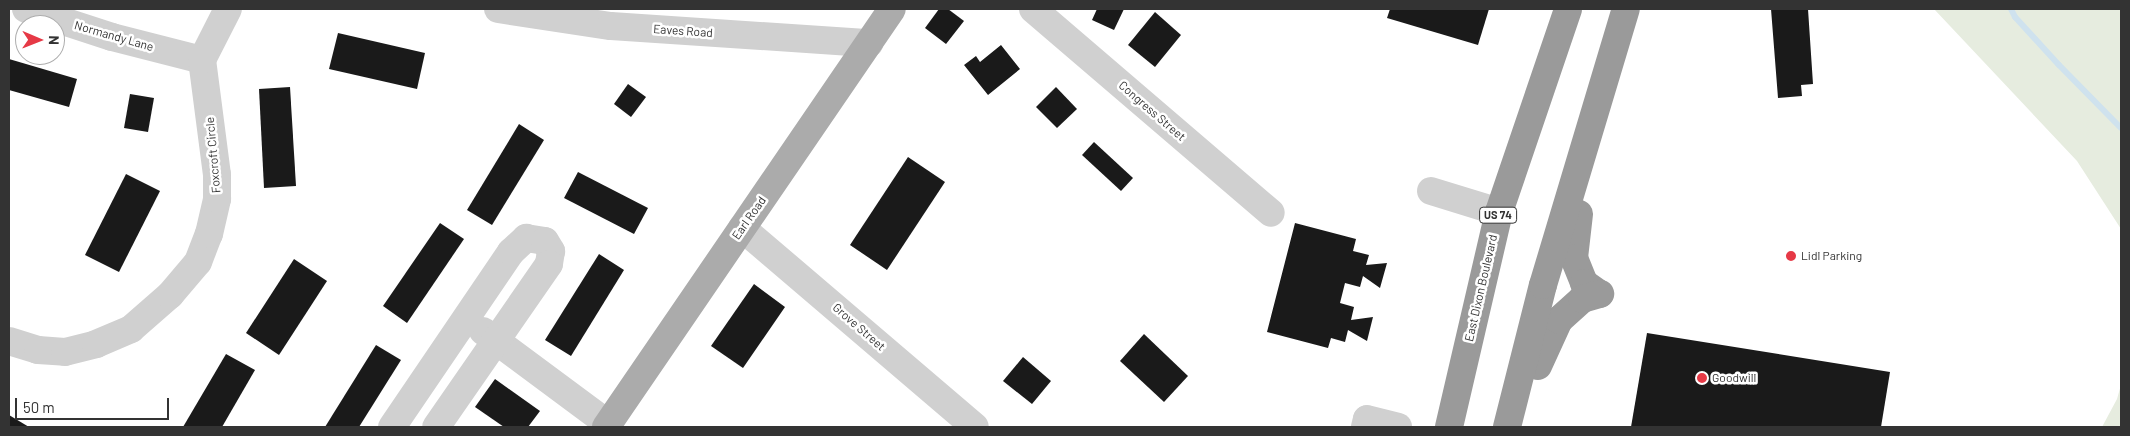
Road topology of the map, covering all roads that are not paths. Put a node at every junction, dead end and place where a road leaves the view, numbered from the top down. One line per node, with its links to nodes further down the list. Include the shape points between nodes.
1 (26, 9): 9 (street, Normandy Lane, via 112,38)
2 (228, 9): 9 (street)
3 (498, 9): 8 (street, Eaves Road, via 611,26)
4 (892, 9): 8 (main road, Earl Road)
5 (1033, 9): 13 (street, Congress Street)
6 (1626, 9): 10 (highway)
7 (1564, 11): 12 (highway, East Dixon Boulevard / US 74)
8 (869, 43): 14 (main road, Earl Road)
9 (202, 60): 16 (street, Foxcroft Circle, via 217,175 217,200 198,262 170,295 131,328 96,344 65,352 38,350)
10 (1607, 74): 25 (highway, via 1543,285); 26 (highway, via 1574,246 1581,278 1600,294 1572,306 1552,330)
11 (1431, 191): 12 (street)
12 (1499, 212): 24 (highway, East Dixon Boulevard / US 74)
13 (1271, 213)
14 (742, 228): 18 (main road, Earl Road); 21 (street, Grove Street)
15 (468, 320): 17 (street); 17 (street, via 521,241 532,237 545,241 551,251 548,264); 19 (street)
16 (9, 342)
17 (498, 342): 18 (street); 20 (street)
18 (607, 426)
19 (392, 427)
20 (436, 427)
21 (975, 427)
22 (1365, 427): 23 (street, via 1367,419)
23 (1398, 427)
24 (1449, 427)
25 (1507, 427)
26 (1519, 427)

